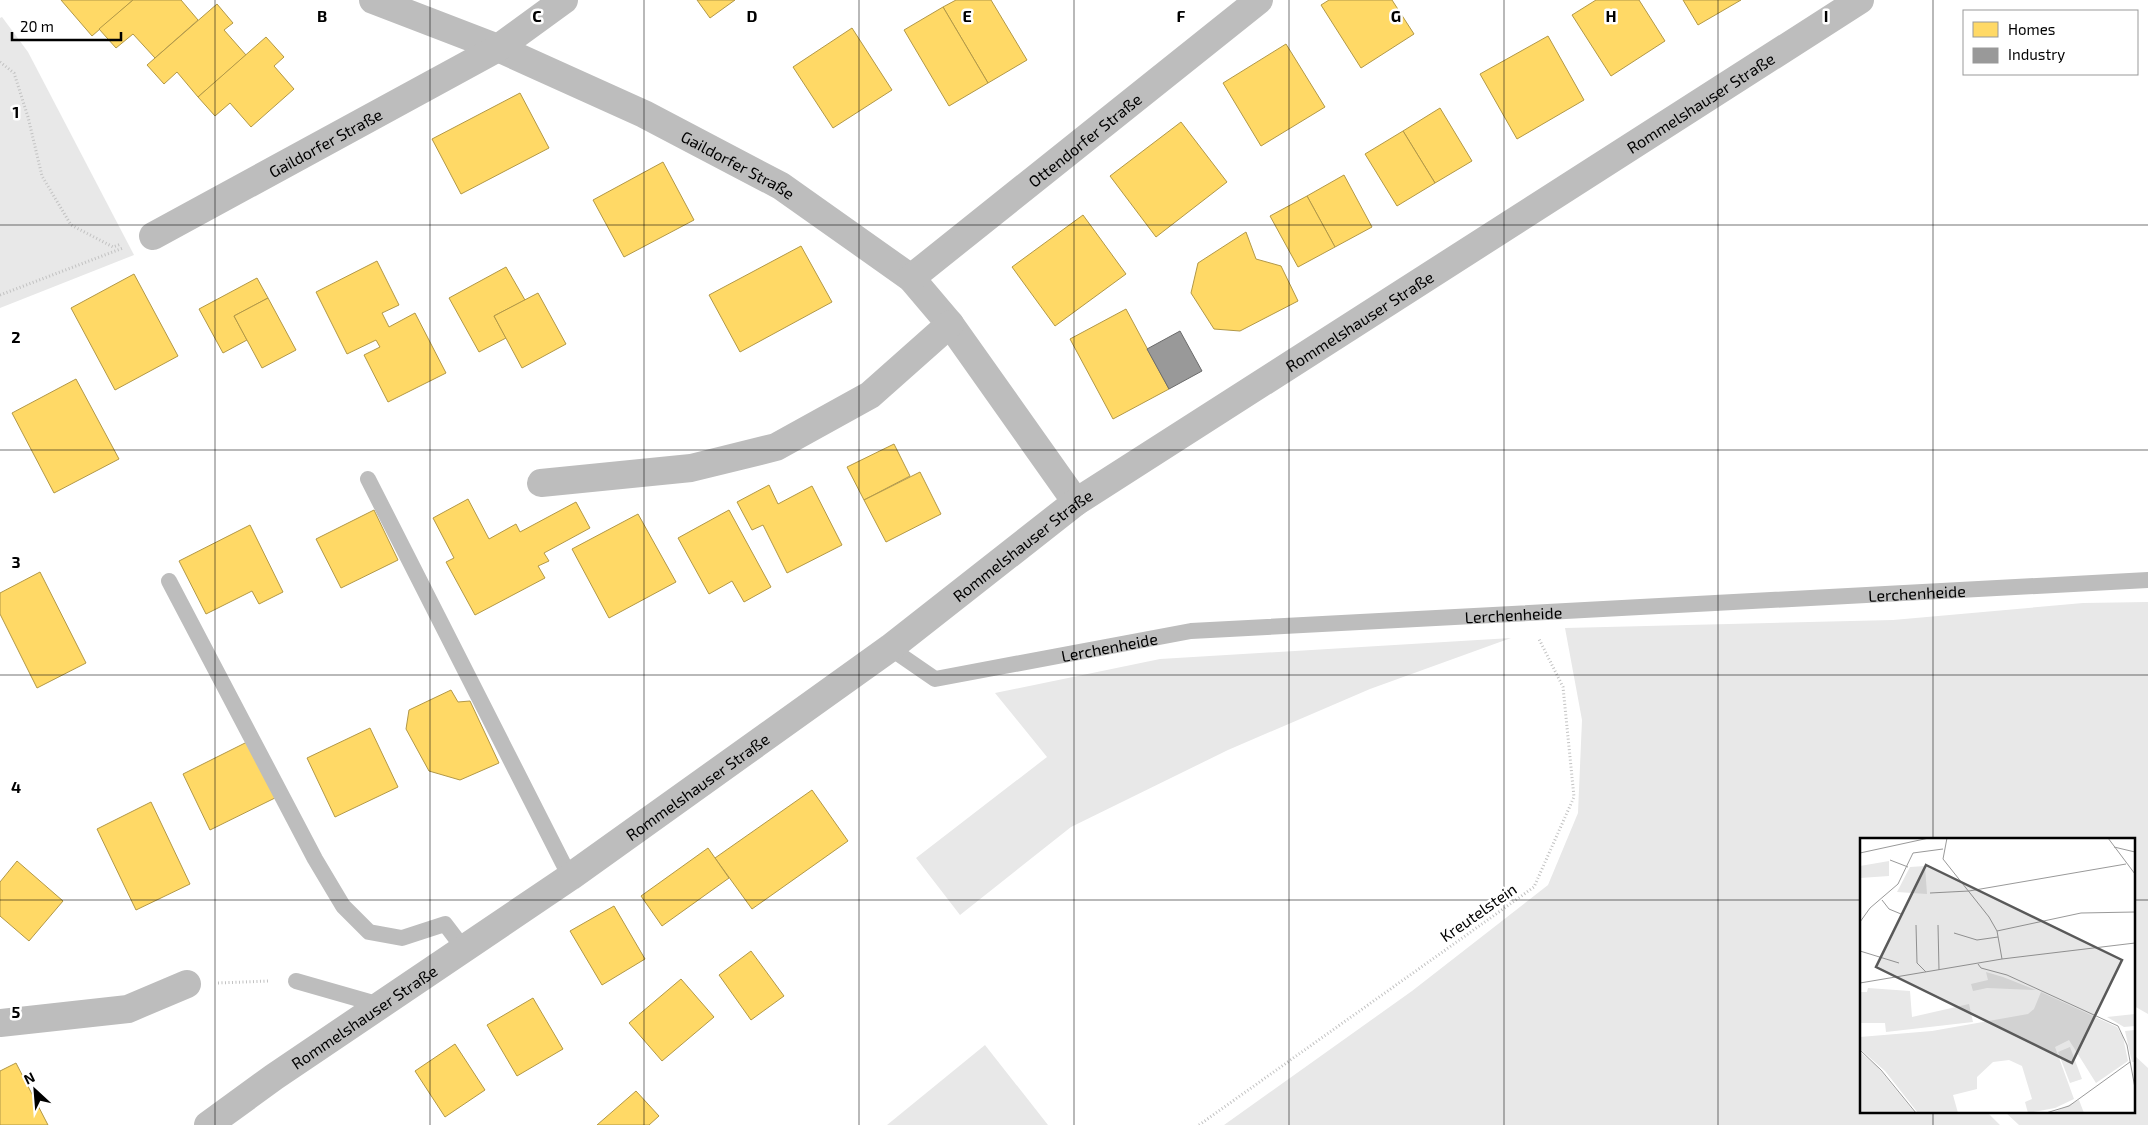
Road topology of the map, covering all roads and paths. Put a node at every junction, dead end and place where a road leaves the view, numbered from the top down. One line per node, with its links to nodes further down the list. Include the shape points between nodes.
1 (373, 0): 5 (street, Gaildorfer Straße)
2 (564, 0): 5 (street)
3 (1259, 0): 8 (street, Ottendorfer Straße)
4 (1860, 0): 13 (street, Rommelshauser Straße)
5 (498, 48): 7 (street, Gaildorfer Straße); 8 (street, Gaildorfer Straße, via 644,114 781,186)
6 (0, 62): 7 (path, via 14,73 42,176 71,225 113,247)
7 (154, 236): 9 (path)
8 (912, 278): 10 (street, Gaildorfer Straße)
9 (0, 294)
10 (950, 324): 12 (street, via 870,395 776,447 691,468); 13 (street, Gaildorfer Straße)
11 (368, 479): 18 (lane)
12 (541, 482)
13 (1076, 502): 17 (street, Rommelshauser Straße)
14 (2148, 580): 16 (lane, Lerchenheide)
15 (169, 581): 19 (lane, via 343,906 369,932 402,938 445,924)
16 (1526, 613): 17 (lane, Lerchenheide, via 1190,631 935,678); 25 (path, Kreutelstein, via 1563,687 1574,797 1534,887)
17 (890, 648): 18 (street, Rommelshauser Straße)
18 (570, 877): 19 (street, Rommelshauser Straße)
19 (464, 949): 22 (street, Rommelshauser Straße)
20 (296, 981): 21 (path); 22 (lane)
21 (187, 984): 23 (street, via 128,1009)
22 (380, 1005): 24 (street, Rommelshauser Straße)
23 (0, 1023)
24 (208, 1125)
25 (1199, 1125)

